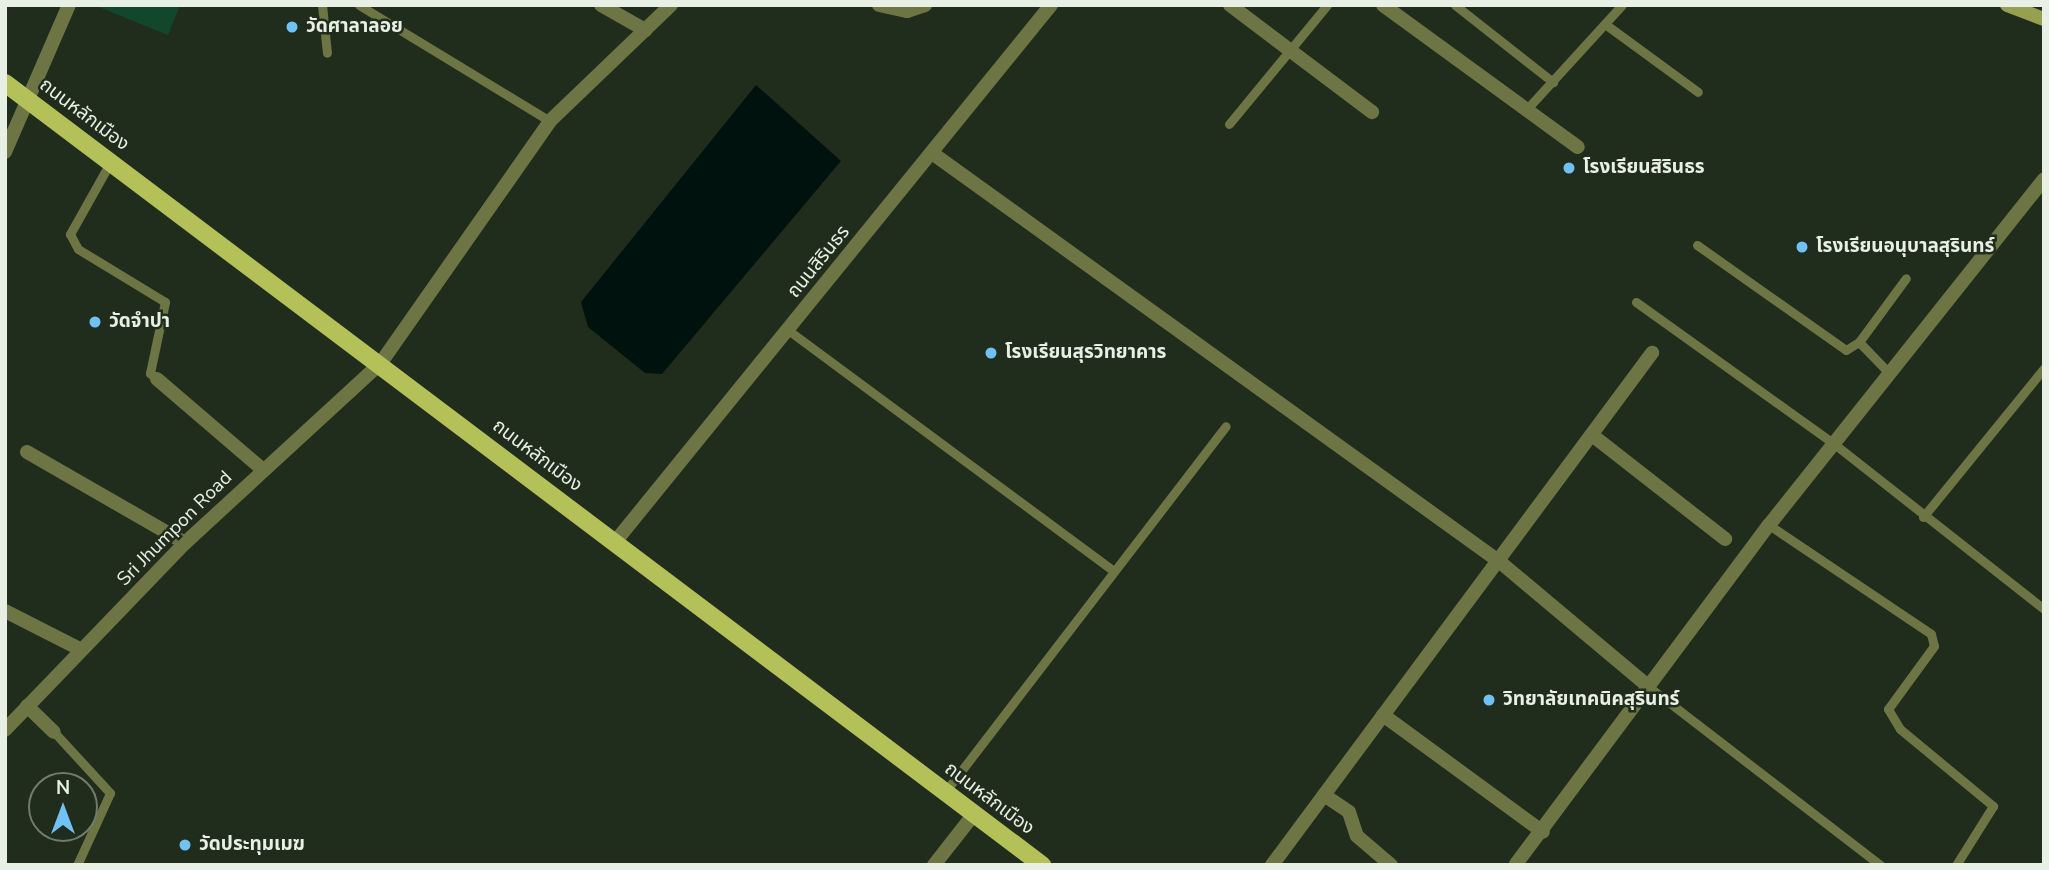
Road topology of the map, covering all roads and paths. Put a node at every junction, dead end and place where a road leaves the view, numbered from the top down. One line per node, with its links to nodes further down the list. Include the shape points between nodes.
1 (69, 5): 23 (street)
2 (322, 5): 19 (lane)
3 (359, 5): 26 (lane)
4 (601, 5): 17 (street)
5 (671, 5): 17 (street, Sri Jhumpon Road)
6 (879, 5): 7 (street, via 907,11)
7 (925, 5)
8 (1051, 5): 30 (street, ถนนสิรินธร)
9 (1230, 5): 18 (street)
10 (1327, 5): 18 (lane)
11 (1383, 5): 24 (street)
12 (1455, 5): 20 (lane)
13 (1622, 5): 16 (lane)
14 (2007, 5): 15 (main road)
15 (2044, 19)
16 (1605, 24): 20 (lane); 22 (lane)
17 (645, 30): 26 (street, Sri Jhumpon Road)
18 (1291, 49): 25 (street); 27 (lane)
19 (327, 53)
20 (1553, 82): 24 (lane)
21 (5, 83): 23 (main road, ถนนหลักเมือง)
22 (1698, 92)
23 (29, 101): 29 (street); 31 (main road, ถนนหลักเมือง)
24 (1527, 110): 28 (street)
25 (1373, 112)
26 (550, 121): 39 (street, Sri Jhumpon Road)
27 (1229, 124)
28 (1578, 147)
29 (5, 152)
30 (932, 153): 36 (street, ถนนสิรินธร); 53 (street)
31 (111, 161): 39 (main road, ถนนหลักเมือง); 42 (lane, via 70,234 78,249 165,302 150,373)
32 (2044, 179): 41 (street)
33 (1697, 245): 37 (lane, via 1846,350)
34 (1906, 278): 37 (lane)
35 (1636, 302): 45 (lane)
36 (788, 330): 51 (street, ถนนสิรินธร); 54 (lane)
37 (1859, 342): 41 (lane)
38 (1652, 353): 44 (street)
39 (380, 364): 47 (street, Sri Jhumpon Road); 51 (main road, ถนนหลักเมือง)
40 (2044, 369): 48 (lane)
41 (1889, 373): 45 (street)
42 (158, 379): 47 (street)
43 (1226, 426): 54 (lane)
44 (1592, 435): 50 (street); 53 (street)
45 (1833, 443): 48 (lane); 49 (street)
46 (27, 452): 52 (street)
47 (263, 470): 52 (street, Sri Jhumpon Road)
48 (1923, 517): 55 (lane)
49 (1769, 525): 58 (street); 74 (lane, via 1931,634 1934,646 1888,709 1889,719 1993,806 1993,815)
50 (1725, 539)
51 (615, 542): 63 (main road, ถนนหลักเมือง)
52 (185, 543): 57 (street, Sri Jhumpon Road)
53 (1500, 562): 58 (street); 60 (street)
54 (1114, 571): 63 (lane)
55 (2044, 609)
56 (5, 611): 57 (street)
57 (82, 650): 59 (street, Sri Jhumpon Road)
58 (1649, 687): 66 (street); 73 (lane)
59 (27, 706): 61 (street, Sri Jhumpon Road); 62 (street)
60 (1383, 715): 64 (street); 66 (street)
61 (5, 730)
62 (54, 732): 68 (lane, via 110,793)
63 (945, 792): 65 (main road, ถนนหลักเมือง)
64 (1324, 795): 71 (street); 72 (street, via 1349,812 1357,836)
65 (974, 814): 69 (street); 70 (main road, ถนนหลักเมือง)
66 (1543, 832): 67 (street)
67 (1516, 864)
68 (77, 865)
69 (934, 865)
70 (1042, 865)
71 (1272, 865)
72 (1391, 865)
73 (1880, 865)
74 (1956, 865)

